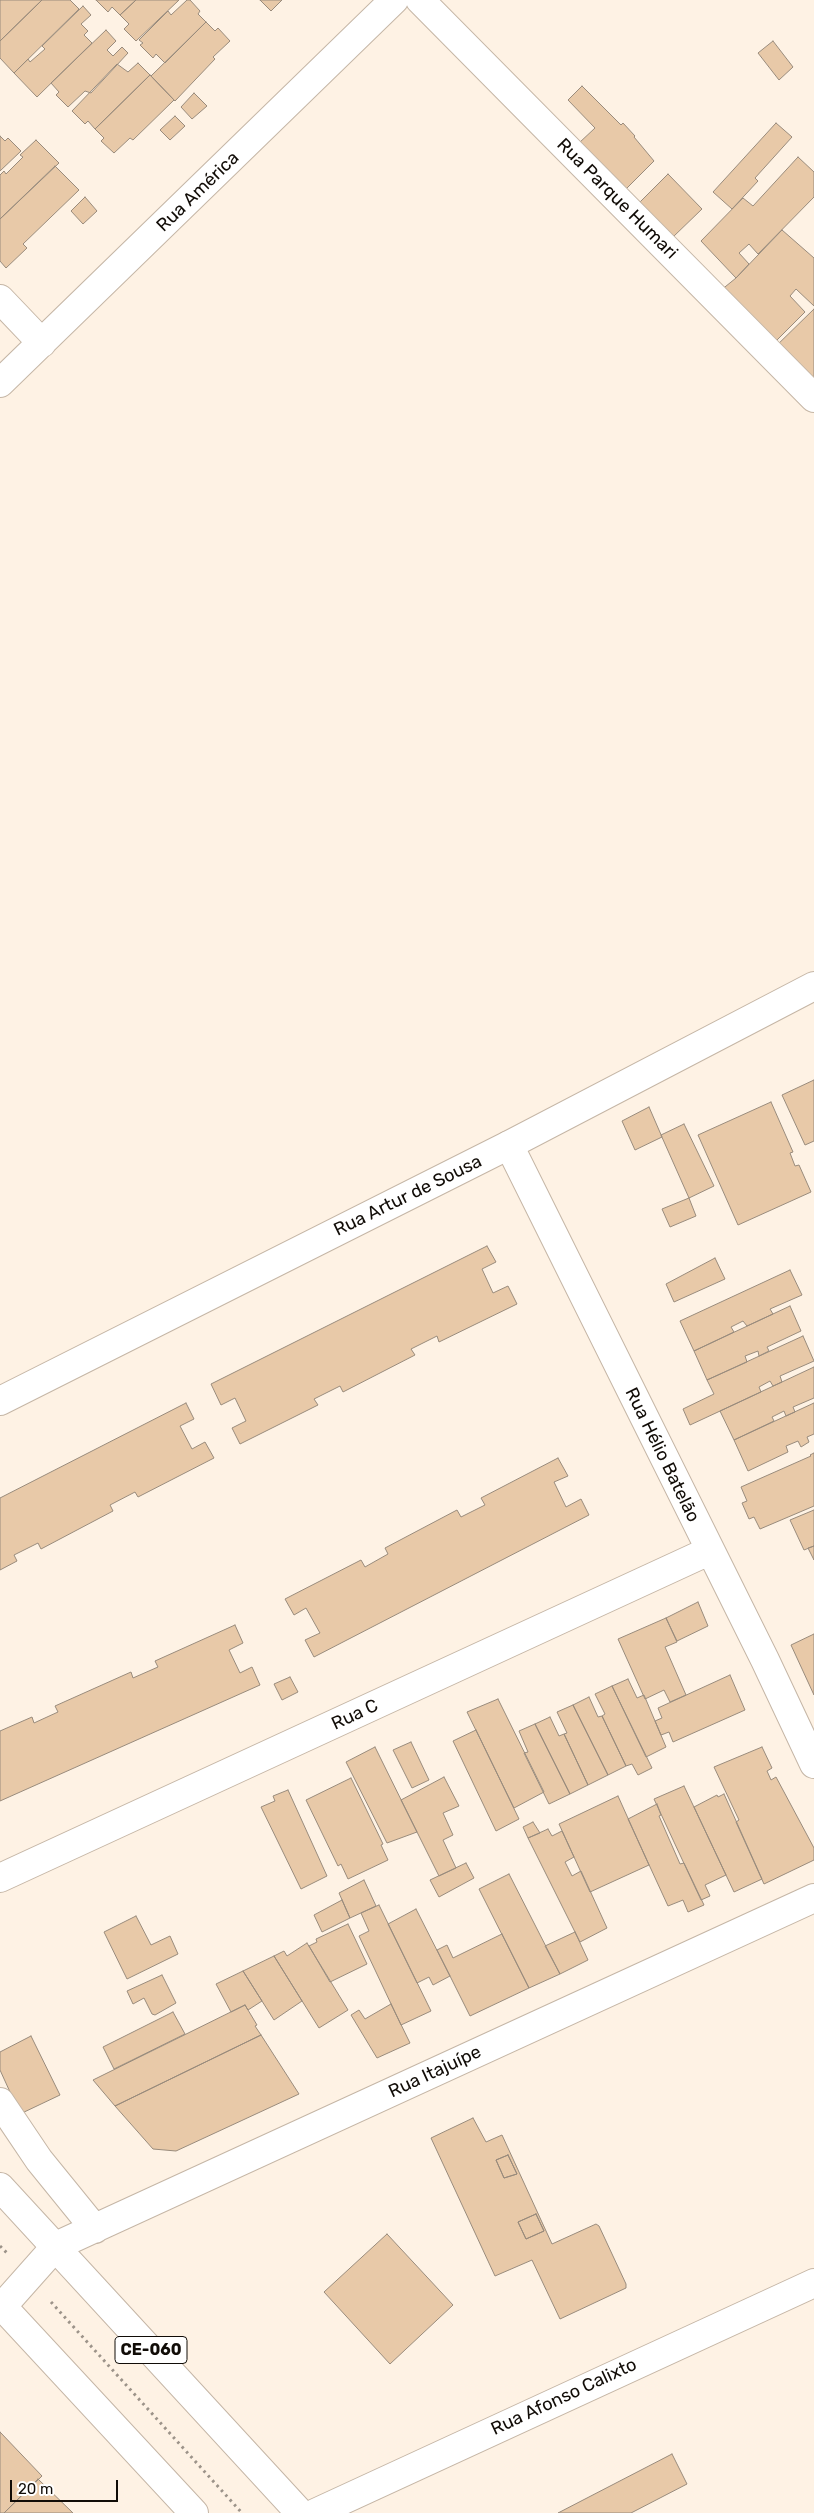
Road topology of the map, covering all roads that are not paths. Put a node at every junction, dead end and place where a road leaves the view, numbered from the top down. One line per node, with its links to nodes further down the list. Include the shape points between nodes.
1 (394, 0): 4 (street, Rua América)
2 (420, 0): 6 (street, Rua Parque Humari)
3 (0, 300): 4 (street)
4 (42, 343): 5 (street, Rua América)
5 (0, 383)
6 (814, 398)
7 (814, 986): 8 (street, Rua Artur de Sousa)
8 (509, 1145): 9 (street, Rua Artur de Sousa); 10 (street, Rua Hélio Batelão)
9 (0, 1401)
10 (710, 1551): 11 (street, Rua Hélio Batelão); 12 (street, Rua C)
11 (814, 1764)
12 (0, 1878)
13 (814, 1898): 16 (street, Rua Itajuípe)
14 (0, 2102): 16 (street, via 39,2160)
15 (0, 2187): 17 (street, CE-060)
16 (95, 2228): 17 (street, Rua Itajuípe)
17 (56, 2246): 19 (street); 21 (street, CE-060)
18 (814, 2282): 22 (street, Rua Afonso Calixto)
19 (1, 2306): 20 (street)
20 (194, 2513)
21 (300, 2513)
22 (315, 2513)

